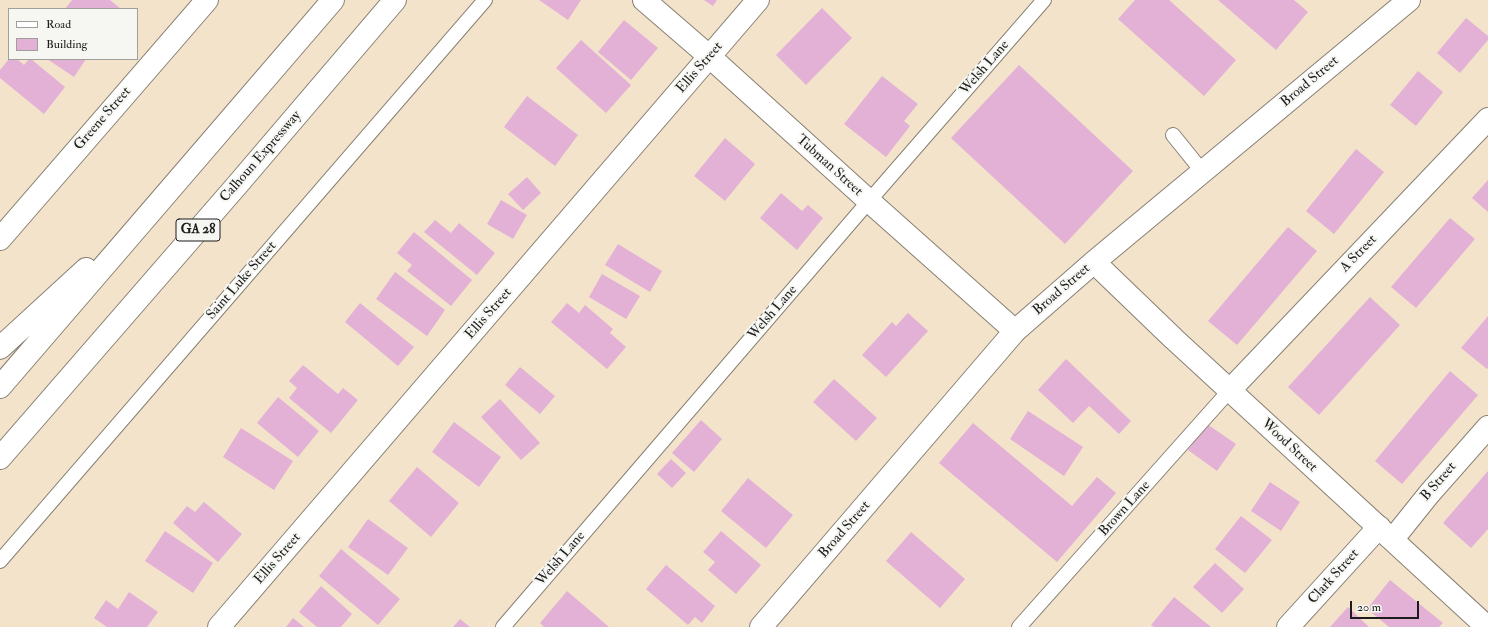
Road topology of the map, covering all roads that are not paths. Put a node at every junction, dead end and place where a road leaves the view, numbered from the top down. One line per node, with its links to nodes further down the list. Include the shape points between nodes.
1 (207, 0): 15 (main road, Greene Street)
2 (333, 0): 14 (main road)
3 (394, 0): 17 (main road, Calhoun Expressway / GA 28)
4 (484, 0): 26 (lane, Saint Luke Street)
5 (644, 0): 9 (main road, Tubman Street)
6 (758, 0): 9 (main road, Ellis Street)
7 (1044, 0): 13 (lane, Welsh Lane)
8 (1409, 0): 12 (main road, Broad Street)
9 (710, 57): 13 (main road, Tubman Street); 27 (main road, Ellis Street)
10 (1488, 119): 21 (main road, A Street)
11 (1174, 135): 12 (lane)
12 (1202, 172): 16 (main road, Broad Street)
13 (869, 201): 18 (main road, Tubman Street); 28 (lane, Welsh Lane)
14 (160, 202): 19 (main road); 20 (main road)
15 (0, 239)
16 (1094, 262): 18 (main road, Broad Street); 21 (main road, Wood Street)
17 (128, 310): 23 (main road, Calhoun Expressway / GA 28); 24 (main road)
18 (1015, 331): 29 (main road, Broad Street)
19 (0, 348)
20 (0, 387)
21 (1230, 390): 25 (main road, Wood Street); 30 (lane, Brown Lane)
22 (1488, 427): 25 (main road, B Street, via 1429,494)
23 (0, 458)
24 (0, 470)
25 (1386, 533): 31 (main road, Clark Street); 32 (main road, Wood Street)
26 (0, 561)
27 (219, 627)
28 (503, 627)
29 (761, 627)
30 (1019, 627)
31 (1288, 627)
32 (1487, 627)

